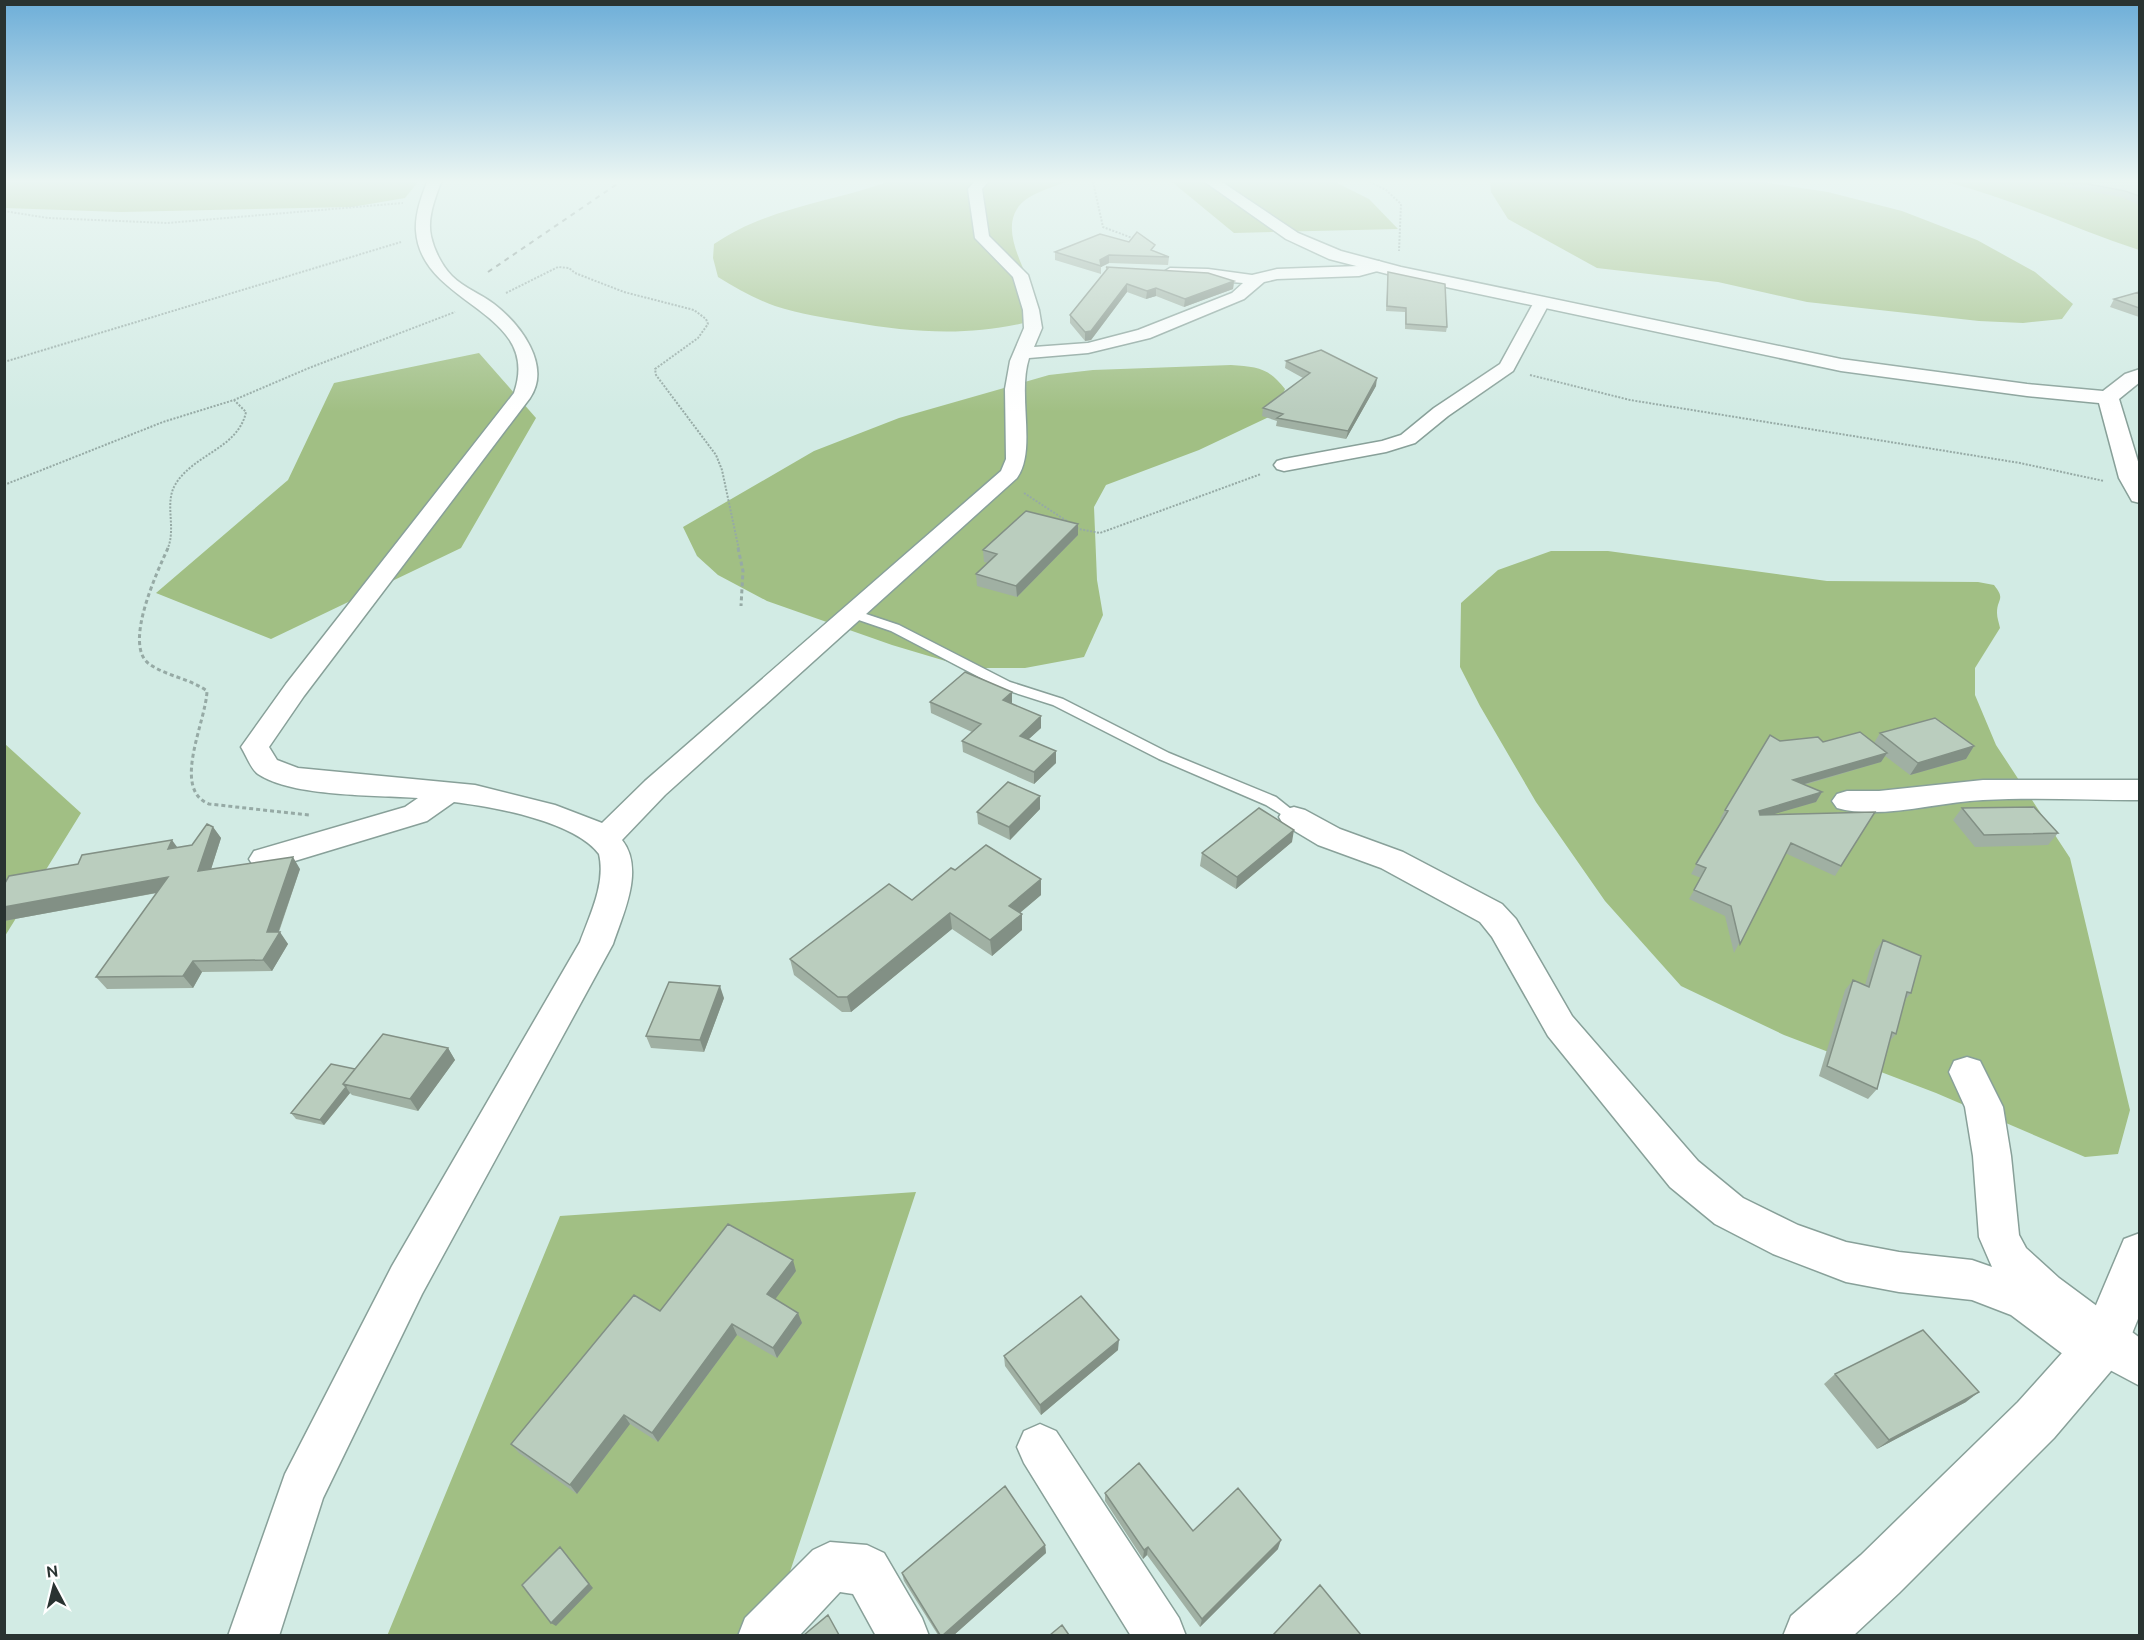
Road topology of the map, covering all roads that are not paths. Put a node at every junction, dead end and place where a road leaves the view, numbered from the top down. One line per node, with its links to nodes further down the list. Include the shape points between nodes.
1 (435, 259): 15 (street, via 442,273 510,328 521,343 529,367 529,383 255,747 267,767 293,777)
2 (1003, 259): 8 (street, via 1020,275 1031,310 1033,328)
3 (1348, 259): 4 (street)
4 (1384, 268): 6 (street, via 1277,274); 7 (street)
5 (1156, 273): 6 (street)
6 (1257, 280): 8 (street, via 1238,297 1144,334 1088,348)
7 (1542, 302): 10 (street, via 1841,365); 11 (street, via 1507,367 1408,439)
8 (1022, 353): 13 (street, via 1014,389 1016,459 1010,474)
9 (2139, 375): 10 (street)
10 (2108, 398): 12 (street)
11 (1284, 465)
12 (2138, 492)
13 (854, 614): 17 (lane, via 895,628 1005,685 1058,702 1164,756 1271,801); 18 (street, via 655,788)
14 (2139, 790): 16 (street, via 1994,790)
15 (448, 792): 18 (street, via 565,817); 19 (street, via 416,814)
16 (1846, 801)
17 (1294, 817): 22 (street, via 1329,837 1392,860 1491,914 1504,928 1560,1026 1684,1174 1729,1211 1787,1240 1846,1262 1972,1280 2025,1300)
18 (604, 840): 24 (street, via 615,854 616,874 596,944 406,1280 302,1491)
19 (265, 859)
20 (1967, 1072): 22 (street, via 1984,1107 1999,1237 2011,1262)
21 (2139, 1254): 22 (street)
22 (2113, 1352): 28 (street, via 2036,1420 1880,1574)
23 (1040, 1448): 27 (street)
24 (253, 1635)
25 (763, 1635): 26 (street, via 830,1567 867,1570)
26 (904, 1635)
27 (1161, 1635)
28 (1811, 1635)

